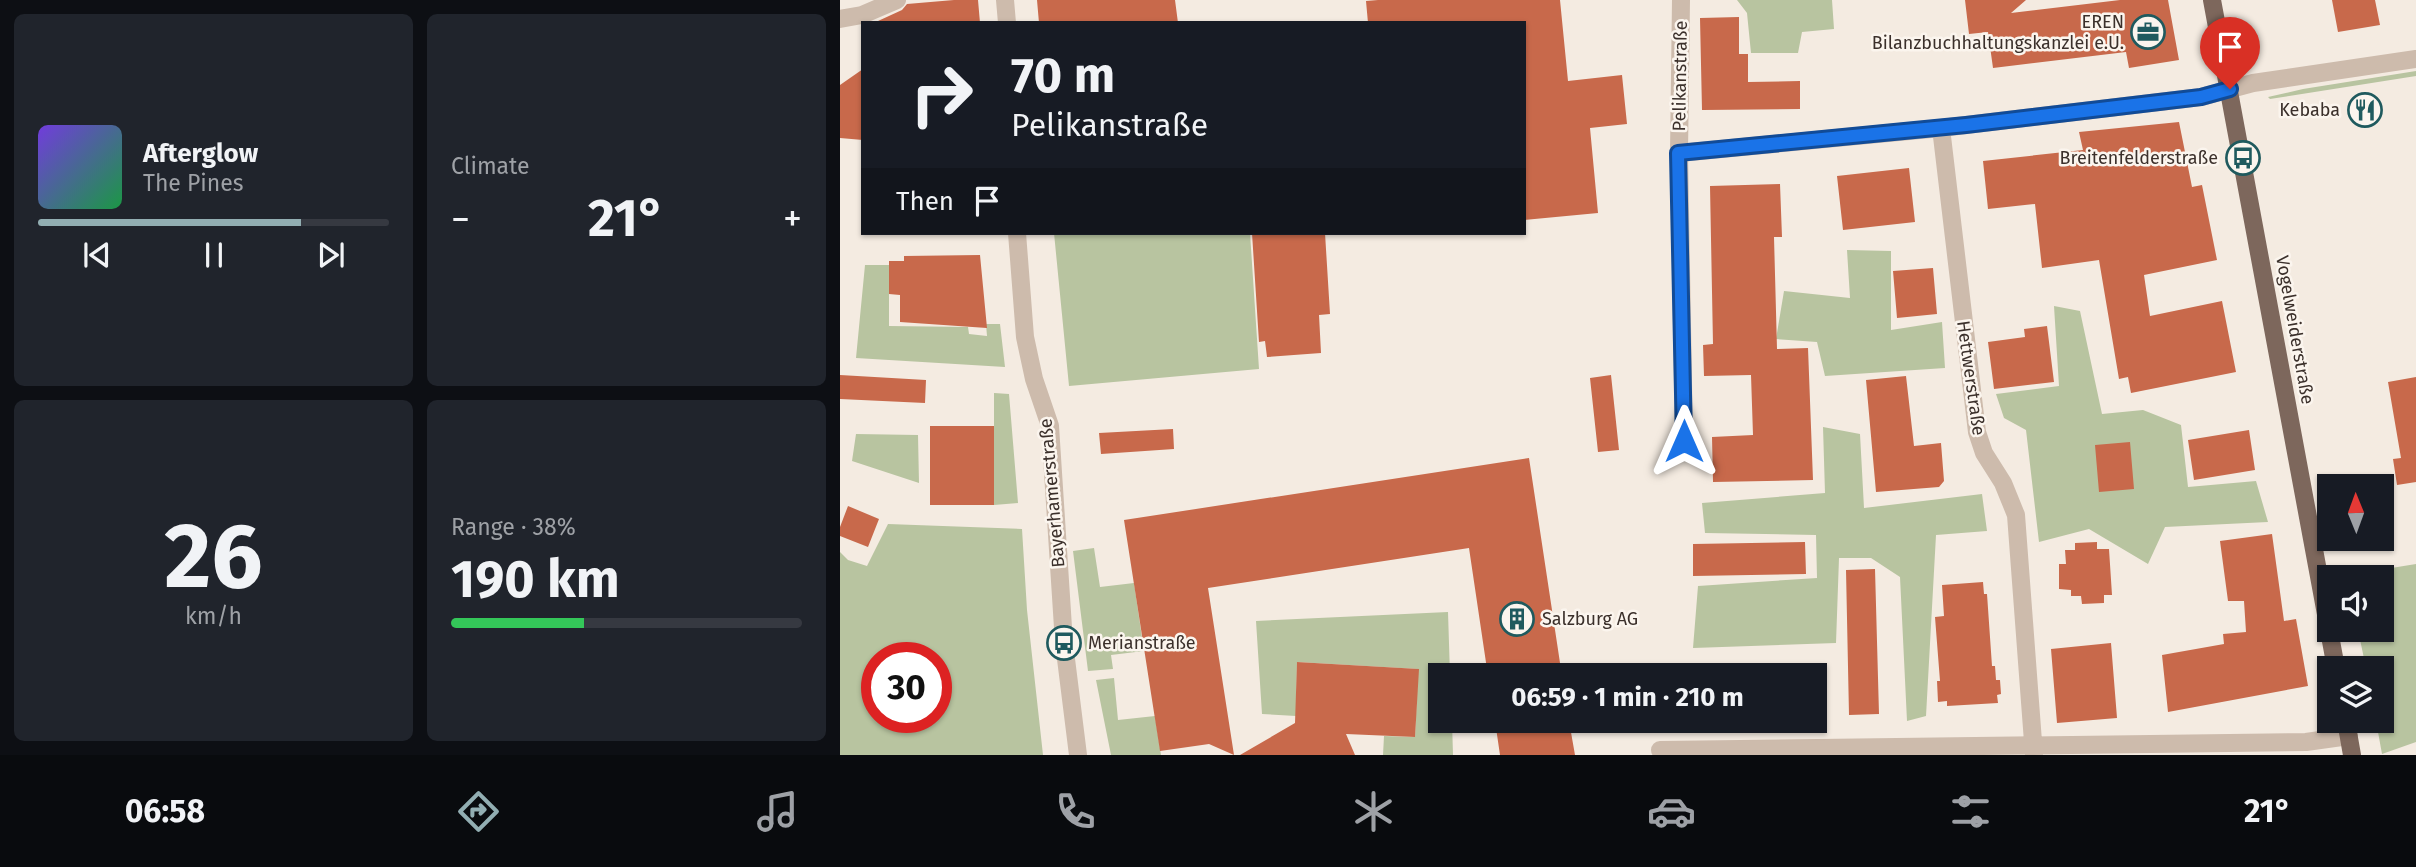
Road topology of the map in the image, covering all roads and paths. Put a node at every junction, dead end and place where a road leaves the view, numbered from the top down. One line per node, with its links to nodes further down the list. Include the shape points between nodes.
1 (897, 0): 5 (street)
2 (1005, 0): 6 (street)
3 (1681, 0): 10 (street, Pelikanstraße)
4 (2212, 0): 8 (main road, Vogelweiderstraße)
5 (840, 19)
6 (1007, 21)
7 (2416, 59): 8 (street, Pelikanstraße)
8 (2230, 89): 9 (street, Pelikanstraße, via 2201,97); 13 (main road, Vogelweiderstraße)
9 (1941, 128): 10 (street, Pelikanstraße); 17 (street, Hettwerstraße, via 1977,432 2016,516)
10 (1678, 153): 12 (street, Pelikanstraße)
11 (1017, 235): 18 (street, Bayerhamerstraße, via 1025,337 1050,426 1064,643)
12 (1684, 441)
13 (2334, 656)
14 (2335, 733): 17 (street, via 2306,742)
15 (2349, 733): 19 (main road)
16 (1660, 750): 17 (street)
17 (2033, 750)
18 (1078, 755)
19 (2353, 755)

